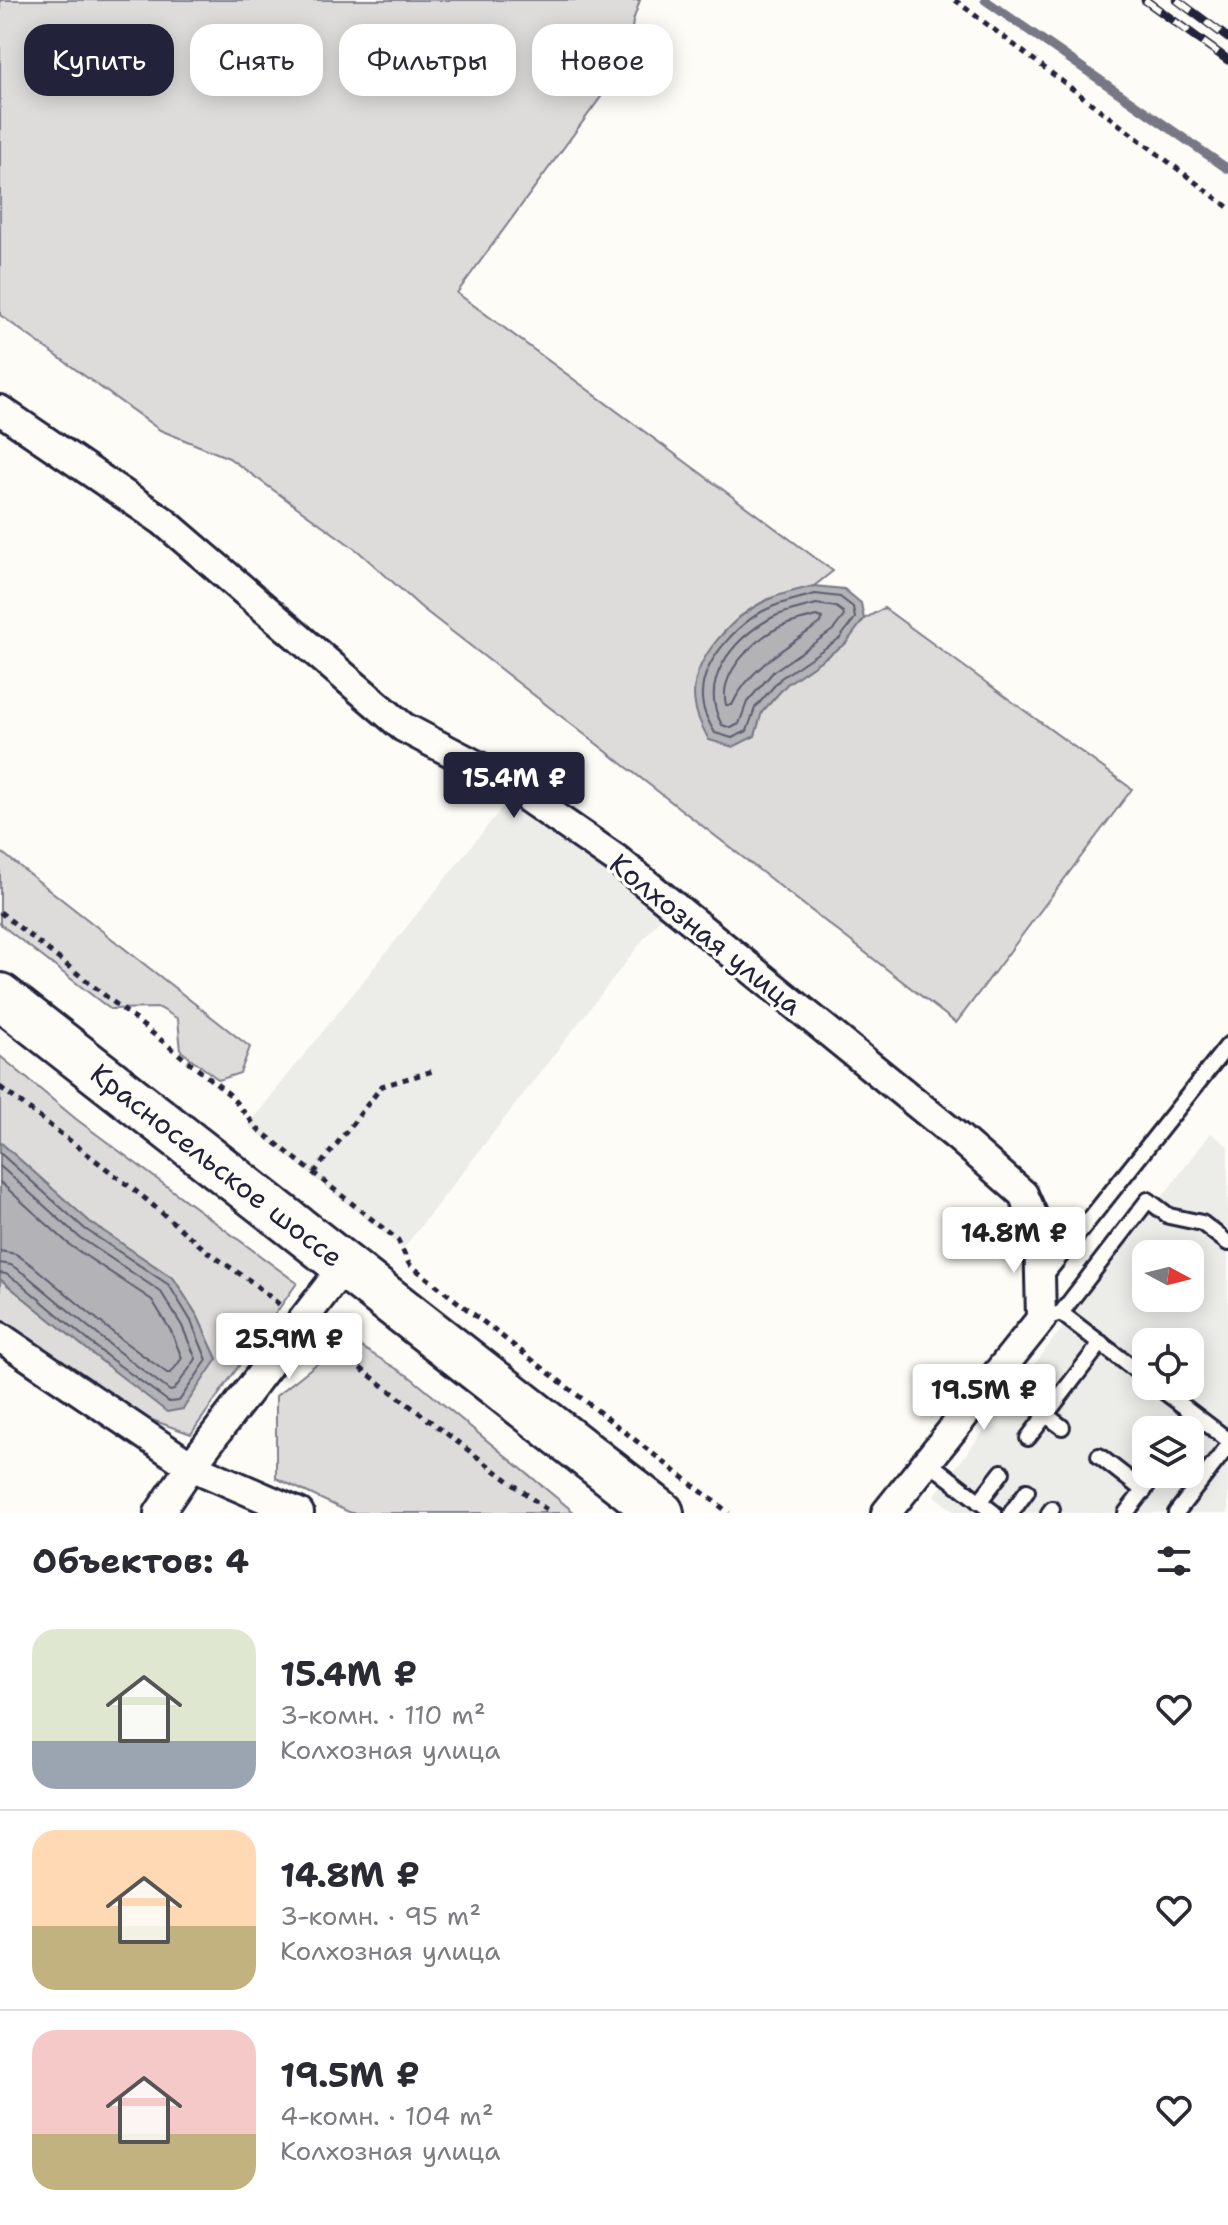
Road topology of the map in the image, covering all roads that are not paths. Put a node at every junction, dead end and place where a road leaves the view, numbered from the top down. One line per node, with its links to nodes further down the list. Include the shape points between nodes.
1 (0, 410): 6 (street, Колхозная улица, via 163,521 403,727 493,774 616,859 959,1138 1023,1194 1039,1230)
2 (0, 996): 5 (highway, Красносельское шоссе)
3 (1228, 1045): 6 (lane)
4 (1228, 1243): 7 (lane, via 1202,1223 1169,1216 1148,1200)
5 (345, 1265): 20 (street); 28 (highway, Красносельское шоссе)
6 (1040, 1281): 7 (street)
7 (1051, 1316): 9 (lane); 19 (street)
8 (0, 1337): 20 (street)
9 (1101, 1343): 10 (lane); 12 (lane)
10 (1132, 1367)
11 (1171, 1400): 13 (lane)
12 (1046, 1415): 14 (lane); 16 (lane)
13 (1186, 1416)
14 (1062, 1427)
15 (1204, 1430): 17 (lane)
16 (1028, 1438)
17 (1228, 1443): 33 (lane)
18 (1099, 1456): 24 (lane)
19 (927, 1461): 25 (lane); 29 (street)
20 (191, 1466): 26 (street); 27 (street)
21 (1002, 1472): 25 (lane)
22 (1146, 1488): 24 (lane)
23 (1027, 1491): 31 (lane)
24 (1144, 1491): 32 (lane)
25 (979, 1502): 30 (lane)
26 (159, 1513)
27 (299, 1513)
28 (661, 1513)
29 (886, 1513)
30 (994, 1513)
31 (1011, 1513)
32 (1126, 1513)
33 (1176, 1513)

